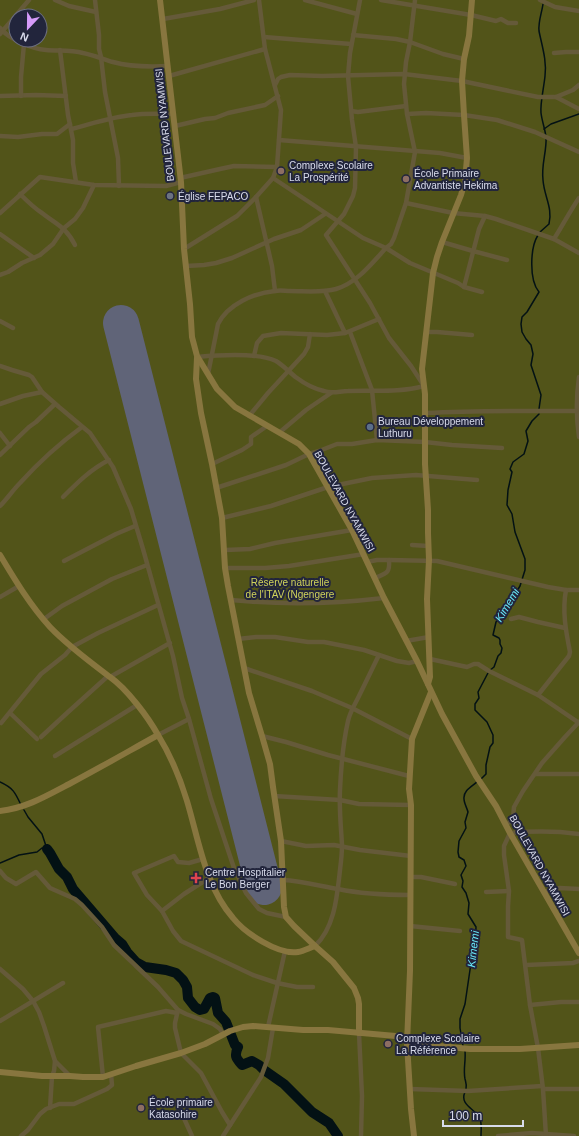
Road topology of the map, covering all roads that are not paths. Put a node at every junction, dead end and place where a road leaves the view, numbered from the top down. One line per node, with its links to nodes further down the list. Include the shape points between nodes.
1 (29, 0): 20 (street)
2 (55, 0): 15 (street)
3 (95, 0): 15 (street)
4 (160, 0): 18 (street, BOULEVARD NYAMWISI)
5 (254, 0): 18 (street)
6 (259, 0): 22 (street)
7 (305, 0): 16 (street)
8 (360, 0): 16 (street)
9 (381, 0): 13 (street)
10 (416, 0): 13 (street)
11 (472, 0): 17 (street)
12 (541, 1): 14 (street, via 555,7)
13 (415, 6): 17 (street); 23 (street)
14 (579, 11)
15 (96, 12): 31 (street)
16 (357, 14): 21 (street)
17 (471, 15): 19 (street); 32 (street)
18 (163, 20): 33 (street, BOULEVARD NYAMWISI)
19 (516, 23)
20 (1, 31)
21 (353, 35): 23 (street); 24 (street)
22 (264, 37): 24 (street); 27 (street)
23 (410, 42): 32 (street); 35 (street)
24 (351, 44): 38 (street)
25 (24, 48): 43 (street)
26 (36, 48): 28 (street)
27 (265, 49): 34 (street); 36 (street)
28 (60, 50): 31 (street); 44 (street)
29 (579, 52): 30 (street)
30 (554, 53)
31 (101, 57): 33 (street, via 134,66); 53 (street)
32 (464, 59): 39 (street)
33 (168, 66): 36 (street, BOULEVARD NYAMWISI)
34 (271, 70): 37 (street); 40 (street)
35 (404, 74): 38 (street); 39 (street); 47 (street)
36 (169, 76): 50 (street, BOULEVARD NYAMWISI)
37 (280, 76): 38 (street); 40 (street)
38 (348, 76): 49 (street)
39 (462, 81): 46 (street, via 538,97); 52 (street)
40 (275, 85): 45 (street)
41 (579, 85): 46 (street)
42 (0, 96): 43 (street)
43 (21, 96): 44 (street)
44 (66, 96): 55 (street)
45 (278, 96): 54 (street, via 265,105); 57 (street, via 281,110)
46 (556, 97): 48 (street)
47 (406, 106): 49 (street); 51 (street)
48 (579, 109)
49 (351, 111): 58 (street)
50 (174, 114): 53 (street); 54 (street, BOULEVARD NYAMWISI)
51 (407, 114): 52 (street); 59 (street)
52 (464, 115): 60 (street, via 497,120 535,132); 61 (street)
53 (111, 118): 55 (street); 67 (street, via 118,158)
54 (175, 126): 64 (street, BOULEVARD NYAMWISI)
55 (70, 127): 56 (street, via 57,134); 65 (street)
56 (0, 136)
57 (279, 140): 58 (street); 62 (street)
58 (356, 147): 59 (street); 76 (street, via 354,196)
59 (415, 152): 61 (street); 71 (street)
60 (579, 152)
61 (468, 158): 73 (street, via 465,181)
62 (277, 167): 63 (street); 64 (street, via 234,166)
63 (273, 178): 69 (street); 74 (street)
64 (181, 180): 67 (street, via 166,186); 84 (street, BOULEVARD NYAMWISI)
65 (76, 182): 66 (street); 68 (street, via 40,177)
66 (94, 185): 67 (street); 77 (street, via 83,208)
67 (119, 186)
68 (20, 194): 72 (street); 77 (street, via 41,213)
69 (256, 197): 80 (street); 84 (street, via 237,216)
70 (579, 198): 79 (street)
71 (406, 203): 73 (street); 83 (street, via 394,238)
72 (0, 213)
73 (453, 213): 75 (street); 81 (street)
74 (325, 214): 76 (street); 80 (street, via 302,230)
75 (485, 216): 79 (street); 85 (street)
76 (338, 222): 83 (street, via 363,238); 92 (street, via 326,235)
77 (64, 228): 82 (street); 87 (street, via 53,244)
78 (0, 234): 87 (street)
79 (554, 239): 86 (street)
80 (267, 242): 89 (street, via 216,263); 94 (street)
81 (442, 242): 85 (street); 90 (street)
82 (75, 245)
83 (386, 248): 90 (street); 92 (street)
84 (184, 249): 89 (street, BOULEVARD NYAMWISI)
85 (473, 251): 88 (street); 93 (street)
86 (579, 253)
87 (34, 258): 91 (street)
88 (507, 260)
89 (186, 266): 105 (street, BOULEVARD NYAMWISI, via 192,338)
90 (433, 273): 93 (street); 101 (street)
91 (0, 275)
92 (354, 279): 95 (street, via 336,289); 97 (street)
93 (464, 287): 96 (street)
94 (275, 291): 95 (street); 106 (street, via 256,295 230,308 222,316)
95 (325, 291): 102 (street)
96 (482, 292)
97 (379, 319): 100 (street); 112 (street, via 389,338)
98 (0, 321): 99 (street)
99 (13, 328)
100 (350, 332): 102 (street); 113 (street)
101 (426, 332): 104 (street); 112 (street, via 422,369)
102 (345, 333): 103 (street)
103 (310, 334): 107 (street, via 281,333 263,336 257,343); 109 (street, via 304,354)
104 (472, 336)
105 (197, 356): 106 (street); 110 (street, BOULEVARD NYAMWISI); 134 (street, via 196,379)
106 (212, 356): 107 (street); 110 (street)
107 (254, 356): 109 (street, via 276,361)
108 (0, 366): 114 (street, via 29,375)
109 (288, 371): 115 (street, via 313,387); 121 (street)
110 (208, 374): 121 (street, BOULEVARD NYAMWISI, via 217,389 235,407)
111 (579, 378): 116 (street)
112 (424, 386): 113 (street, via 401,390); 120 (street)
113 (372, 390): 115 (street); 127 (street)
114 (42, 392): 117 (street); 118 (street)
115 (331, 393): 124 (street)
116 (578, 394): 119 (street)
117 (0, 404)
118 (55, 404): 123 (street); 129 (street)
119 (576, 411): 120 (street); 126 (street)
120 (426, 413): 128 (street)
121 (249, 416): 122 (street, BOULEVARD NYAMWISI)
122 (267, 426): 124 (street, BOULEVARD NYAMWISI); 134 (street, via 251,437 251,444)
123 (82, 427): 133 (street, via 90,433); 140 (street, via 46,457)
124 (280, 432): 131 (street, BOULEVARD NYAMWISI)
125 (0, 433): 129 (street)
126 (579, 437)
127 (377, 440): 128 (street); 131 (street, via 337,444)
128 (425, 442): 130 (street); 135 (street)
129 (10, 446): 132 (street)
130 (502, 448)
131 (309, 454): 137 (street, BOULEVARD NYAMWISI); 138 (street, via 286,465)
132 (0, 455)
133 (109, 460): 139 (street, via 88,473); 142 (street, via 131,509)
134 (212, 464): 138 (street)
135 (426, 476): 136 (street); 137 (street, via 372,478); 145 (street)
136 (477, 480)
137 (328, 487): 141 (street, via 271,506); 143 (street, BOULEVARD NYAMWISI)
138 (216, 488): 141 (street)
139 (63, 497)
140 (0, 506)
141 (222, 518): 146 (street)
142 (135, 526): 151 (street); 153 (street)
143 (352, 530): 146 (street, via 250,549); 147 (street, BOULEVARD NYAMWISI)
144 (412, 545): 145 (street)
145 (428, 546): 150 (street)
146 (225, 550): 154 (street)
147 (364, 554): 152 (street, BOULEVARD NYAMWISI); 154 (street, via 289,566)
148 (0, 555): 156 (street)
149 (389, 560): 150 (street); 152 (street); 155 (street, via 386,573)
150 (429, 560): 157 (street); 166 (street)
151 (64, 561)
152 (367, 562): 155 (street, BOULEVARD NYAMWISI)
153 (147, 565): 162 (street); 163 (street, via 112,579 62,606)
154 (225, 568): 161 (street)
155 (375, 578): 160 (street, BOULEVARD NYAMWISI)
156 (18, 586): 159 (street); 163 (street)
157 (566, 590): 158 (street); 165 (street)
158 (579, 590)
159 (0, 597)
160 (384, 598): 161 (street, via 335,603); 168 (street, BOULEVARD NYAMWISI)
161 (231, 600): 167 (street)
162 (158, 606): 169 (street); 170 (street)
163 (44, 619): 170 (street)
164 (511, 619): 165 (street, via 519,617)
165 (565, 628): 178 (street, via 569,656)
166 (429, 637): 168 (street); 172 (street)
167 (238, 640): 171 (street, via 276,637 324,642); 174 (street)
168 (406, 641): 173 (street, BOULEVARD NYAMWISI)
169 (170, 643): 175 (street); 182 (street, via 182,698)
170 (72, 647): 175 (street); 181 (street, via 41,674)
171 (379, 655): 173 (street, via 409,663); 180 (street)
172 (430, 659): 176 (street); 178 (street, via 466,667 478,664)
173 (416, 661): 176 (street, BOULEVARD NYAMWISI)
174 (244, 668): 180 (street, via 312,691); 186 (street)
175 (109, 676): 179 (street); 181 (street, via 39,738)
176 (428, 684): 177 (street, BOULEVARD NYAMWISI)
177 (431, 692): 187 (street); 197 (street, BOULEVARD NYAMWISI)
178 (538, 695): 183 (street)
179 (137, 705): 185 (street); 188 (street)
180 (352, 708): 187 (street); 189 (street)
181 (10, 713): 184 (street)
182 (190, 719): 185 (street); 216 (street, via 211,799 238,877 260,909)
183 (579, 722): 190 (street)
184 (2, 724)
185 (158, 735): 196 (street, via 55,792 12,810); 203 (street, via 180,779)
186 (262, 736): 189 (street); 193 (street, via 270,764)
187 (412, 739): 192 (street)
188 (56, 756)
189 (342, 758): 192 (street); 194 (street)
190 (535, 774): 191 (street); 197 (street, via 514,807 513,819)
191 (579, 774)
192 (409, 776): 195 (street)
193 (274, 796): 194 (street); 200 (street)
194 (340, 800): 195 (street, via 359,804); 201 (street)
195 (411, 805): 202 (street)
196 (0, 811)
197 (506, 825): 198 (street, BOULEVARD NYAMWISI)
198 (510, 833): 199 (street, via 554,831); 212 (street, via 504,846); 213 (street, BOULEVARD NYAMWISI)
199 (579, 834)
200 (281, 841): 201 (street, via 306,846); 207 (street)
201 (342, 847): 202 (street); 209 (street)
202 (411, 856): 205 (street)
203 (203, 859): 206 (street); 215 (street, via 189,863 178,862 174,856 134,873 147,895)
204 (0, 872): 231 (street, via 16,884 36,872 50,888 75,899 94,918 114,945 158,987)
205 (410, 877): 208 (street); 214 (street)
206 (209, 878): 215 (street); 220 (street, via 225,908 238,925 265,943)
207 (283, 880): 209 (street); 216 (street)
208 (455, 884)
209 (338, 889): 214 (street); 219 (street, via 329,925)
210 (579, 890): 213 (street, via 560,888)
211 (486, 892): 212 (street)
212 (509, 892): 223 (street, via 508,937 522,940)
213 (544, 892): 221 (street, BOULEVARD NYAMWISI)
214 (410, 896): 217 (street)
215 (162, 911): 226 (street, via 181,941 253,975)
216 (286, 917): 219 (street)
217 (410, 926): 218 (street); 236 (street)
218 (460, 931)
219 (315, 946): 220 (street, via 299,952); 234 (street, via 354,988 359,1004)
220 (285, 951): 226 (street)
221 (579, 953)
222 (579, 961): 223 (street)
223 (526, 965): 230 (street)
224 (0, 969): 228 (street)
225 (63, 983): 228 (street)
226 (277, 983): 227 (street, via 297,988); 233 (street)
227 (313, 987)
228 (33, 1001): 232 (street); 240 (street)
229 (579, 1002): 230 (street)
230 (530, 1005): 238 (street)
231 (178, 1011): 235 (street, via 213,1024); 239 (street, via 175,1028); 245 (street, via 166,1010 98,1027)
232 (0, 1021)
233 (271, 1027): 234 (street); 235 (street, via 253,1026); 251 (street, via 271,1047 266,1066)
234 (359, 1033): 236 (street); 256 (street)
235 (224, 1034): 239 (street)
236 (407, 1040): 238 (street, via 465,1049); 247 (street)
237 (579, 1045): 238 (street)
238 (538, 1048): 246 (street)
239 (181, 1053): 242 (street); 251 (street, via 201,1073)
240 (55, 1061): 243 (street); 244 (street)
241 (0, 1072): 243 (street)
242 (111, 1074): 245 (street); 249 (street, via 112,1085 107,1089 74,1104 59,1104)
243 (52, 1076): 244 (street); 249 (street)
244 (70, 1076): 245 (street)
245 (103, 1077)
246 (542, 1087): 247 (street, via 468,1092); 248 (street); 252 (street)
247 (410, 1089): 257 (street)
248 (579, 1089)
249 (50, 1108): 253 (street, via 40,1114)
250 (182, 1114): 254 (street)
251 (230, 1125): 255 (street)
252 (546, 1135): 258 (street, via 532,1133); 259 (street)
253 (21, 1136)
254 (192, 1136)
255 (223, 1136)
256 (361, 1136)
257 (414, 1136)
258 (498, 1136)
259 (574, 1136)

